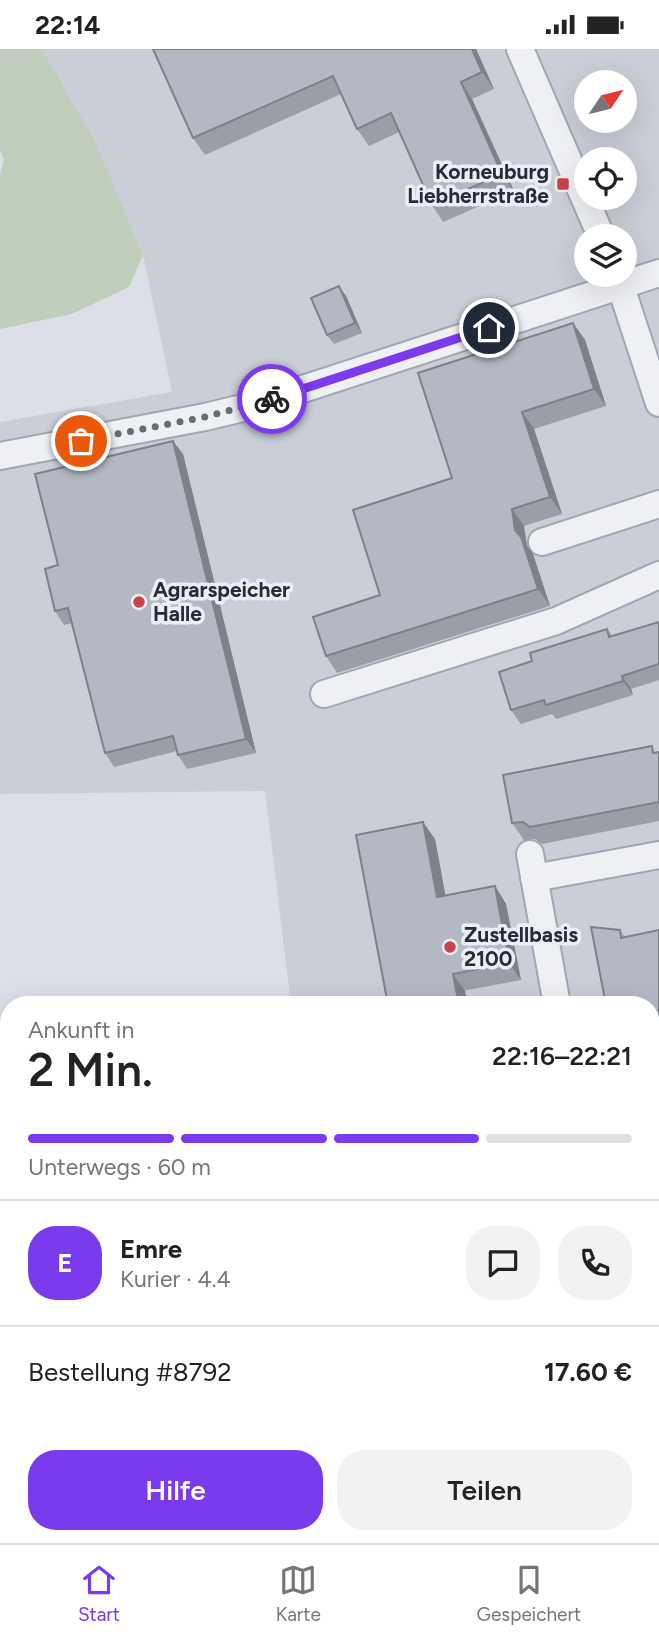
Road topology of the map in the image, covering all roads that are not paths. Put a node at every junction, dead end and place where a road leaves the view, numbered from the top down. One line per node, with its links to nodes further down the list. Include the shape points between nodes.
1 (520, 49): 2 (street)
2 (596, 224)
3 (659, 273): 4 (street)
4 (637, 277)
5 (599, 287): 8 (street, via 251,405)
6 (622, 287): 7 (street)
7 (659, 403)
8 (0, 456)
9 (659, 504): 10 (street)
10 (542, 542)
11 (659, 575): 12 (street, via 556,621)
12 (324, 694)
13 (659, 855): 14 (street, via 532,866)
14 (555, 996)

